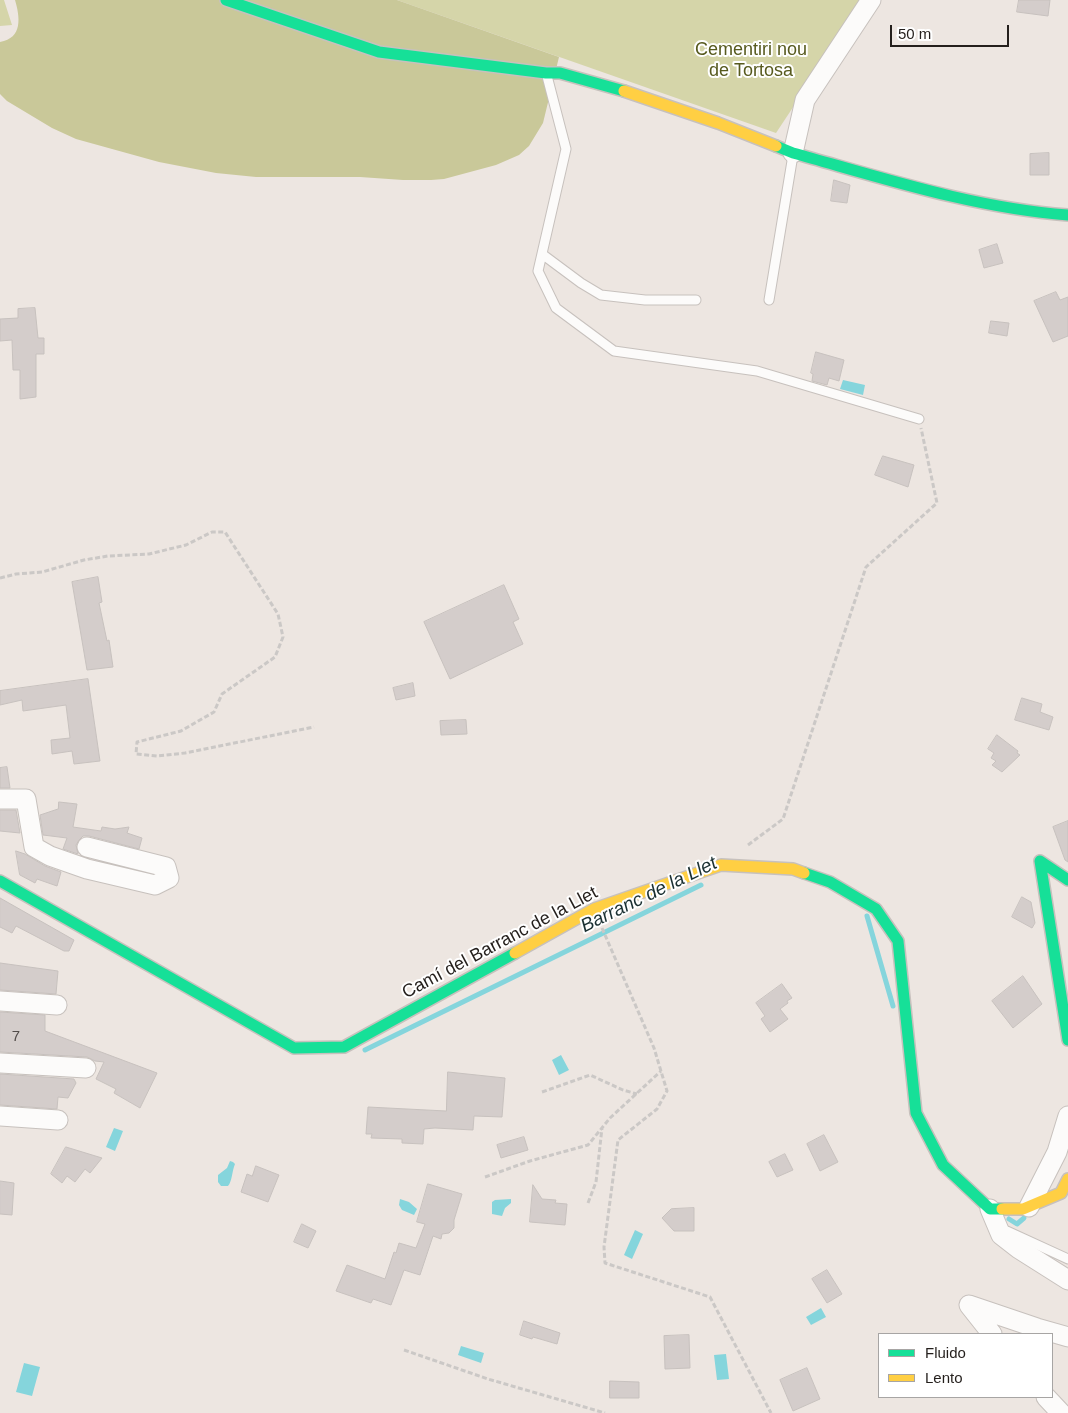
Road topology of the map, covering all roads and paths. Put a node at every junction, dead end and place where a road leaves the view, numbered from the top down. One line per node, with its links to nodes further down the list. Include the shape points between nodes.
1 (228, 0): 3 (street, via 380,52)
2 (871, 0): 4 (street, via 805,100)
3 (546, 73): 4 (street, via 626,92); 6 (lane, via 566,149)
4 (793, 153): 5 (street, via 935,193); 8 (lane)
5 (1068, 215)
6 (542, 254): 7 (lane, via 601,295 645,300); 9 (lane, via 538,271 556,308 614,351 757,371)
7 (696, 300)
8 (769, 300)
9 (919, 419): 14 (path, via 937,503 866,567 783,820)
10 (0, 578): 11 (path, via 42,572 108,556 148,554 186,545 212,532 225,532 278,614 283,637 274,657 222,694 214,712 181,731 137,742 136,754 184,753)
11 (314, 727)
12 (0, 799): 13 (street, via 26,799 34,847 50,856 87,869 155,885 169,878 166,867)
13 (86, 847)
14 (744, 848)
15 (1068, 880): 20 (street, via 1040,861)
16 (0, 881): 17 (street, Camí del Barranc de la Llet, via 294,1048 344,1047)
17 (594, 909): 23 (path); 34 (street, Camí del Barranc de la Llet, via 722,865 793,869 830,882 876,909 898,941 916,1113 943,1165)
18 (0, 1001): 19 (street)
19 (56, 1005)
20 (1068, 1040)
21 (0, 1062): 22 (street)
22 (86, 1068)
23 (661, 1071): 25 (path); 42 (path, via 667,1091 657,1109 618,1140 604,1247 605,1263 710,1297)
24 (542, 1092): 25 (path, via 590,1075)
25 (638, 1094): 29 (path)
26 (0, 1116): 28 (street)
27 (1068, 1116): 33 (street, via 1057,1152)
28 (58, 1120)
29 (602, 1128): 30 (path, via 588,1145); 32 (path, via 596,1182)
30 (485, 1177)
31 (1068, 1179): 33 (street, via 1061,1193)
32 (588, 1203)
33 (1029, 1207): 34 (street)
34 (990, 1209): 35 (lane, via 1006,1230); 36 (street, via 1001,1236)
35 (1068, 1259)
36 (1068, 1280)
37 (991, 1333): 38 (street, via 969,1305)
38 (1068, 1337)
39 (404, 1350): 41 (path, via 488,1379)
40 (1047, 1398): 43 (street)
41 (605, 1413)
42 (770, 1413)
43 (1061, 1413)

